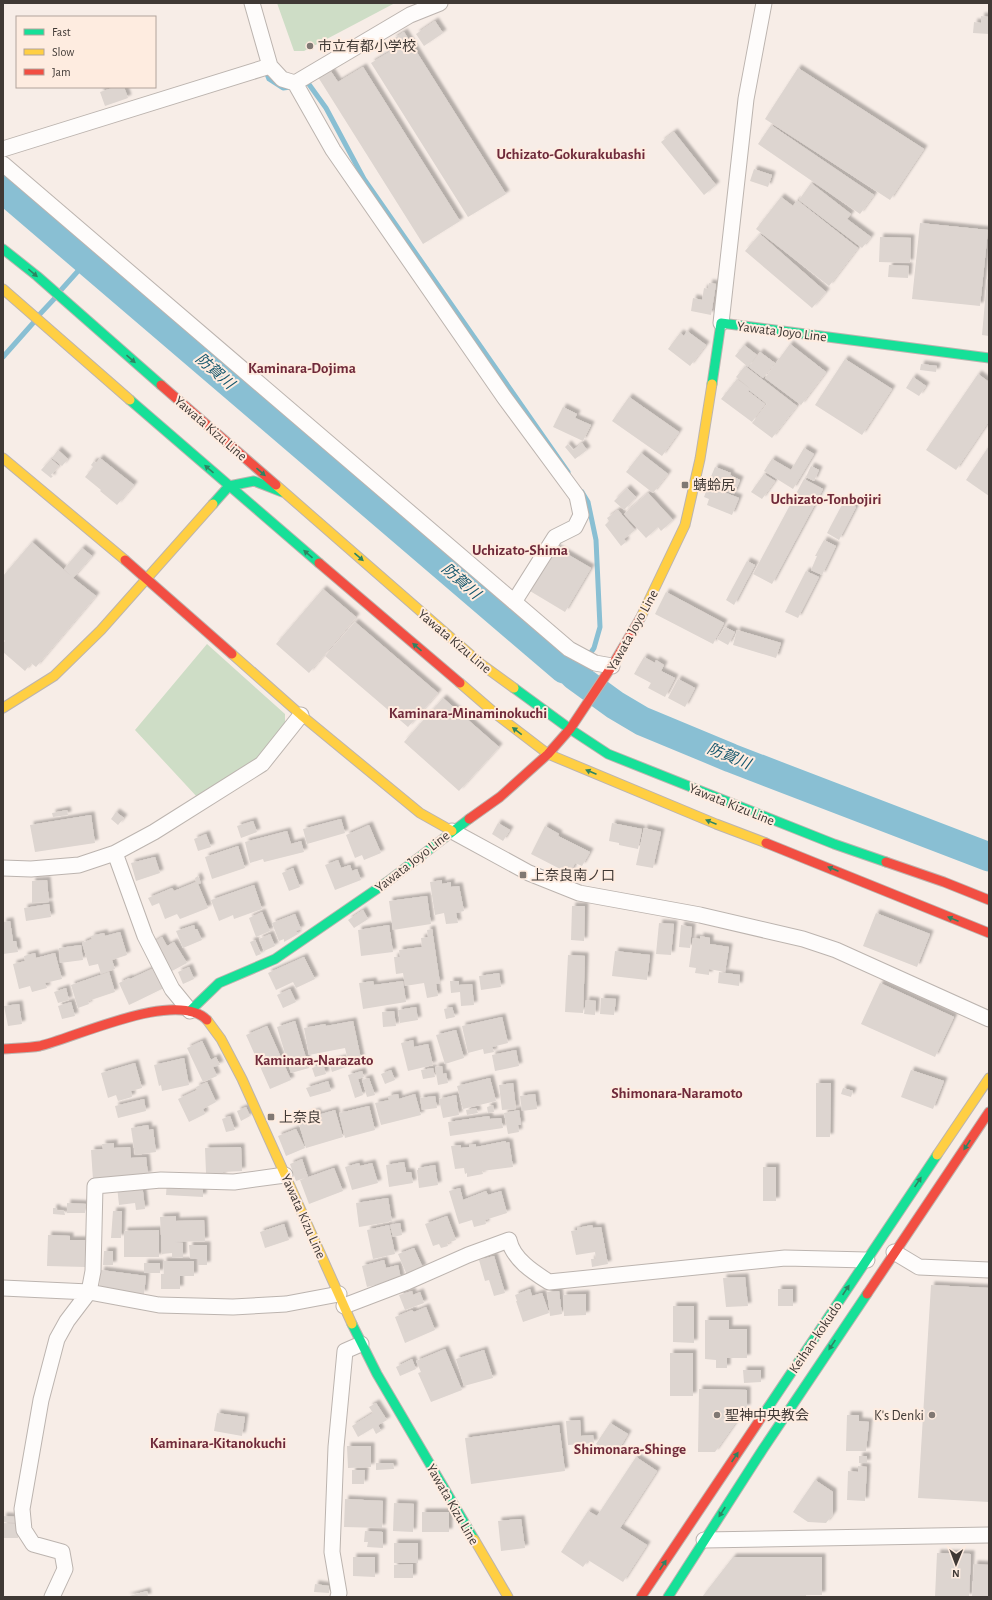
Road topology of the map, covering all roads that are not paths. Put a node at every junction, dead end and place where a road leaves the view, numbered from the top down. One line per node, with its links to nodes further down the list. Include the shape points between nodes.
1 (252, 3): 4 (street)
2 (440, 3): 5 (street, via 410,15)
3 (764, 3): 10 (street, via 746,99)
4 (270, 66): 5 (street, via 282,79); 6 (street)
5 (295, 83): 16 (street, via 333,150 504,397 577,496 581,515 575,527 555,537)
6 (3, 149)
7 (3, 164): 16 (street)
8 (3, 249): 14 (main road, Yawata Kizu Line, one-way to 14)
9 (3, 289): 13 (main road, Yawata Kizu Line, one-way to 9)
10 (721, 323): 11 (main road, Yawata Joyo Line); 17 (main road, Yawata Joyo Line, via 700,459 685,525 641,618)
11 (989, 358)
12 (3, 458): 15 (main road)
13 (229, 486): 14 (main road, via 254,481); 15 (main road); 21 (main road, Yawata Kizu Line, one-way to 13, via 497,715)
14 (286, 494): 20 (main road, Yawata Kizu Line, one-way to 20, via 481,664)
15 (147, 579): 18 (main road, via 101,630 54,676); 19 (main road)
16 (514, 602): 17 (street, via 569,649 595,663)
17 (612, 666): 20 (main road, Yawata Joyo Line)
18 (3, 708)
19 (301, 715): 22 (main road, via 420,813); 23 (street, via 262,764 154,832)
20 (570, 729): 21 (main road, Yawata Joyo Line); 25 (main road, Yawata Kizu Line, via 608,754 827,841)
21 (548, 754): 22 (main road, Yawata Joyo Line, via 500,797); 26 (main road, Yawata Kizu Line, one-way to 21)
22 (452, 831): 27 (main road, Yawata Joyo Line, via 388,882 275,959 219,983); 28 (street, via 529,873 579,893 700,915 803,939 836,950)
23 (115, 853): 24 (street, via 79,866); 27 (street, via 145,936 172,989)
24 (3, 868)
25 (989, 900)
26 (989, 933)
27 (190, 1011): 29 (main road, Yawata Kizu Line, via 172,1009 147,1012 39,1046); 32 (main road, Yawata Kizu Line, via 206,1018 221,1039)
28 (989, 1019)
29 (3, 1049)
30 (989, 1078): 34 (main road, Keihan-kokudo, one-way to 30)
31 (989, 1112): 33 (main road, Keihan-kokudo, one-way to 33)
32 (285, 1175): 37 (street, via 234,1182 161,1180 95,1186 93,1271); 38 (main road, Yawata Kizu Line)
33 (894, 1252): 35 (street, via 919,1266); 41 (main road, Keihan-kokudo, one-way to 41)
34 (867, 1260): 38 (street, via 785,1258 549,1282 528,1269 510,1247 509,1240 407,1282); 45 (main road, Keihan-kokudo, one-way to 34)
35 (989, 1270)
36 (3, 1288): 37 (street)
37 (89, 1292): 38 (street, via 160,1305 233,1307); 42 (street, via 57,1339 41,1400 22,1509 24,1530 34,1544 62,1552 65,1569)
38 (342, 1300): 39 (main road, Yawata Kizu Line)
39 (360, 1344): 43 (street, via 345,1352 337,1439 332,1552); 44 (main road, Yawata Kizu Line)
40 (989, 1536): 41 (street)
41 (704, 1540): 46 (main road, Keihan-kokudo)
42 (52, 1597)
43 (338, 1597)
44 (508, 1597)
45 (641, 1597)
46 (668, 1597)

